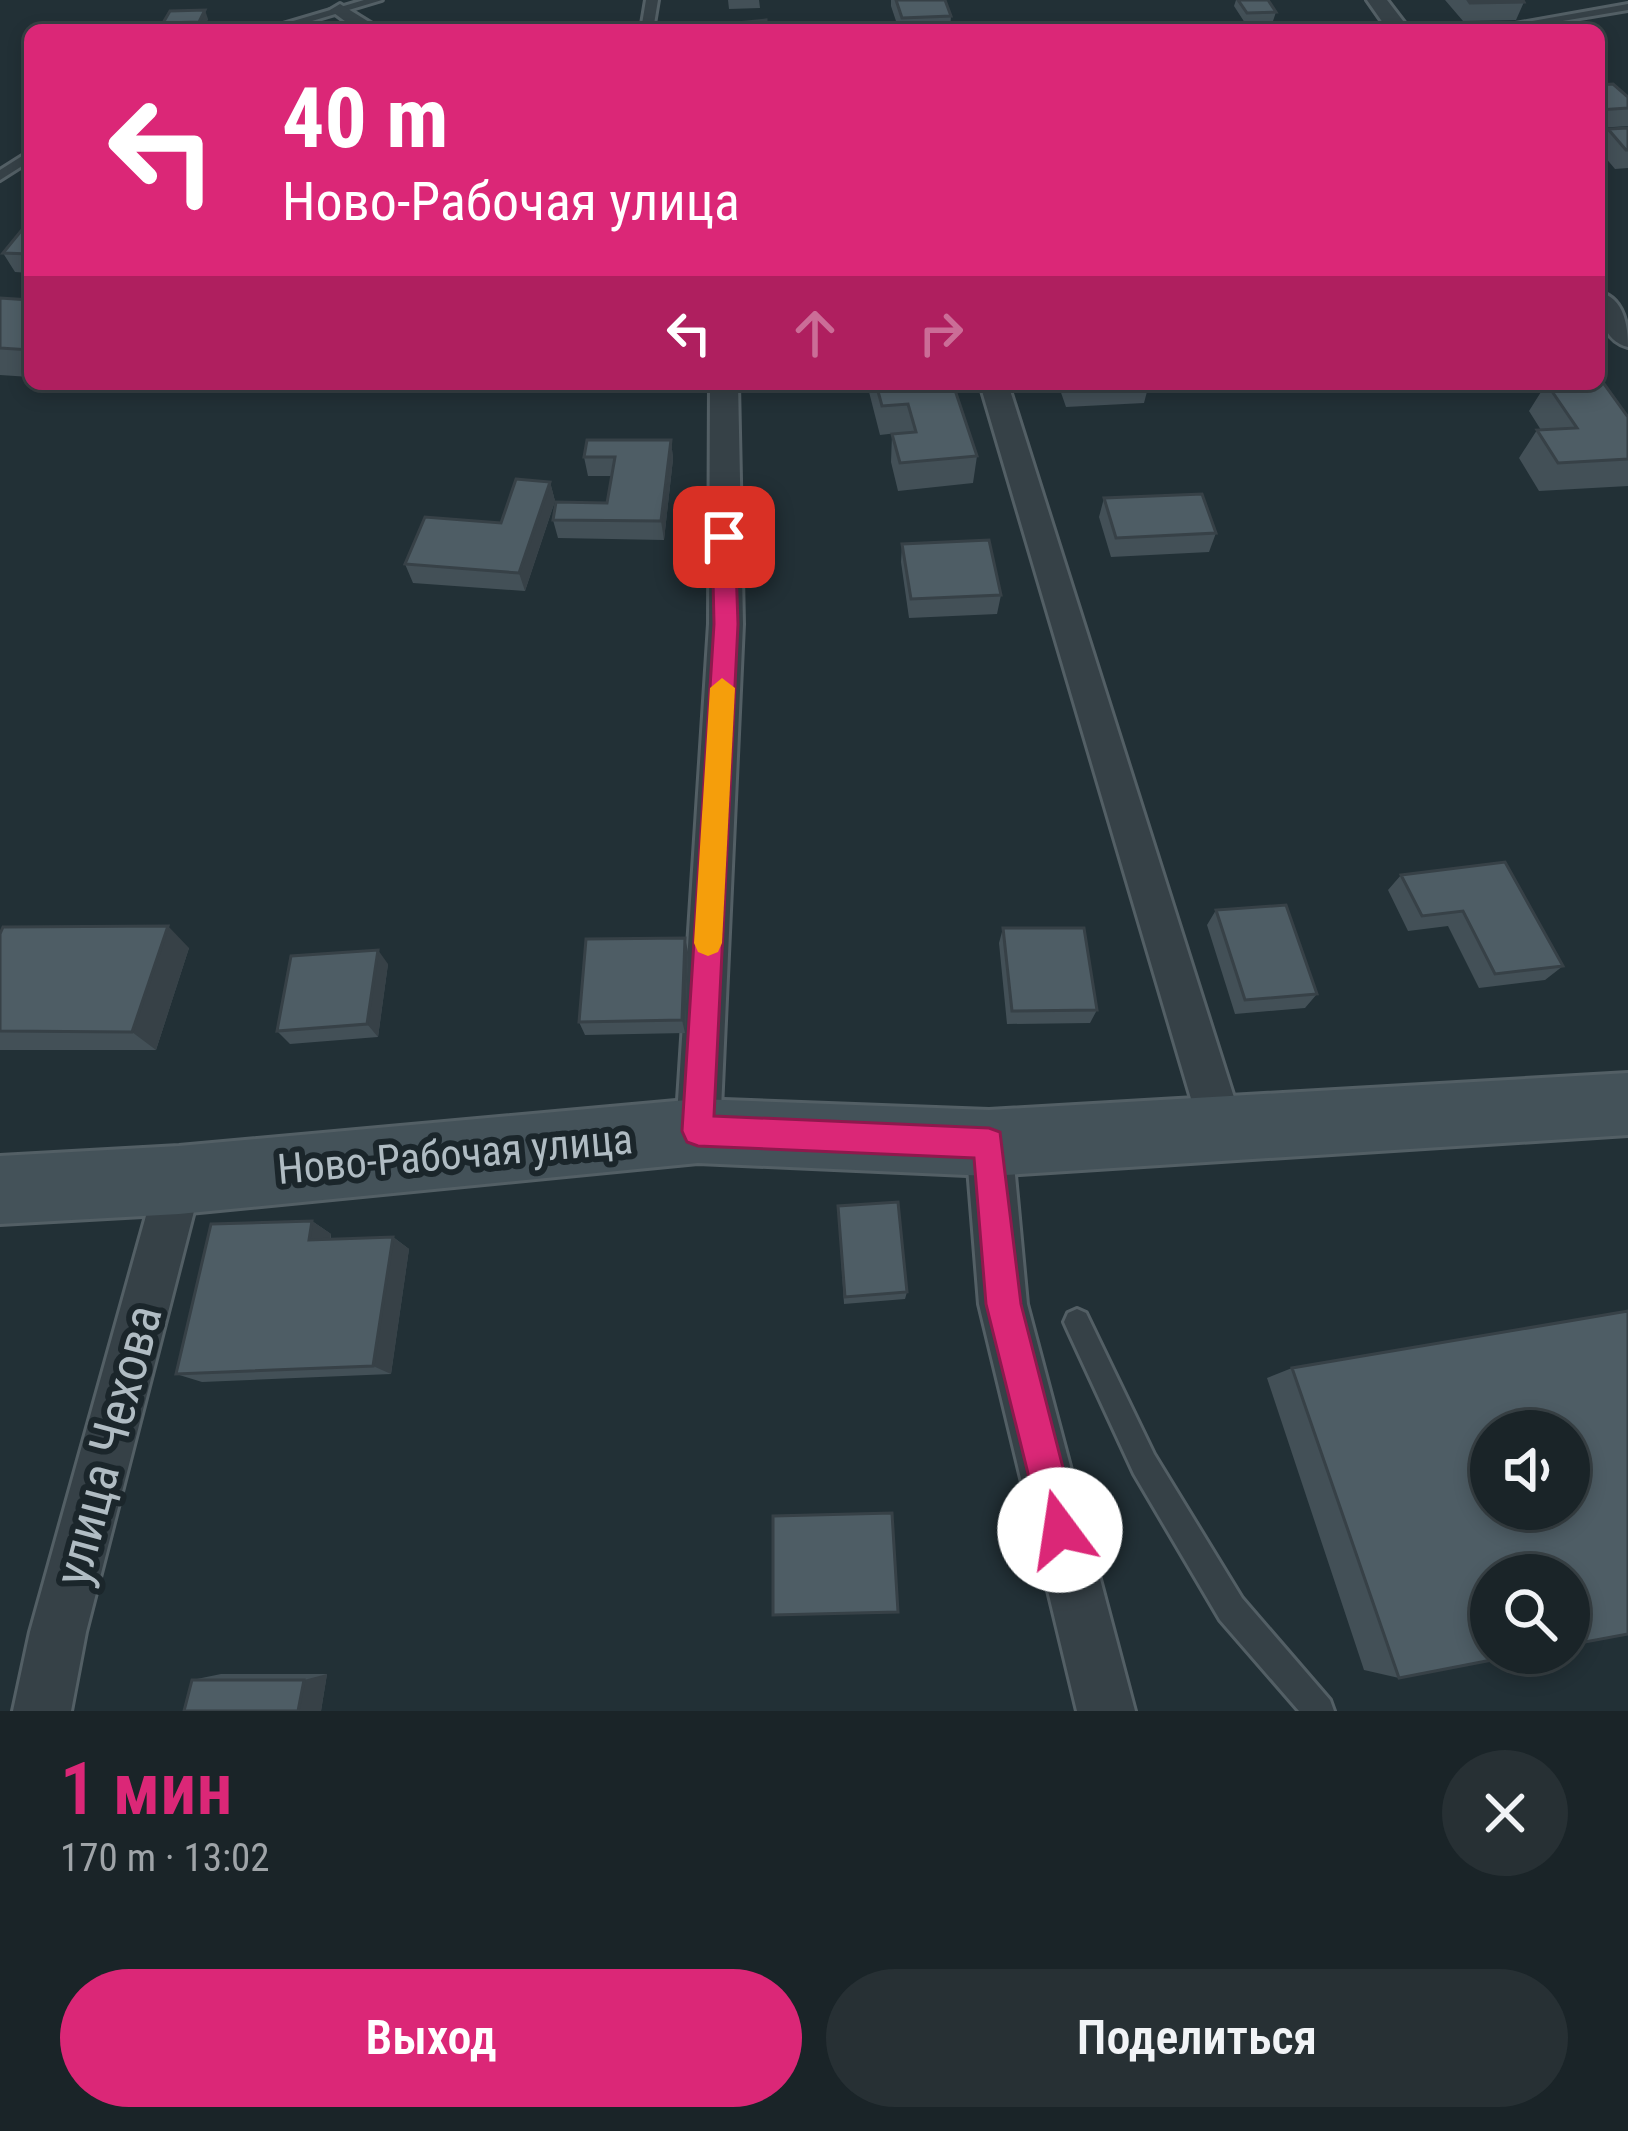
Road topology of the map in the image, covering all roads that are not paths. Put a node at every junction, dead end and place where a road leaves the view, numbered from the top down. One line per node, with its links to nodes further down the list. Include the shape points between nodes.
1 (376, 0): 4 (lane)
2 (1376, 0): 7 (street)
3 (1628, 7): 8 (lane)
4 (340, 10): 5 (lane); 6 (street)
5 (290, 24)
6 (362, 24)
7 (1394, 24)
8 (1525, 24)
9 (1605, 307): 10 (street)
10 (1626, 333)
11 (724, 390): 15 (street, via 726,624)
12 (996, 390): 14 (street)
13 (1628, 1104): 14 (street, Ново-Рабочая улица)
14 (1222, 1129): 16 (street, Ново-Рабочая улица)
15 (698, 1131): 16 (street, Ново-Рабочая улица); 17 (street, Ново-Рабочая улица)
16 (989, 1143): 21 (street, via 1004,1304)
17 (179, 1180): 18 (street, Ново-Рабочая улица); 20 (street, улица Чехова)
18 (0, 1190)
19 (1077, 1322): 22 (lane, via 1144,1464 1232,1609)
20 (43, 1711)
21 (1106, 1711)
22 (1319, 1711)

